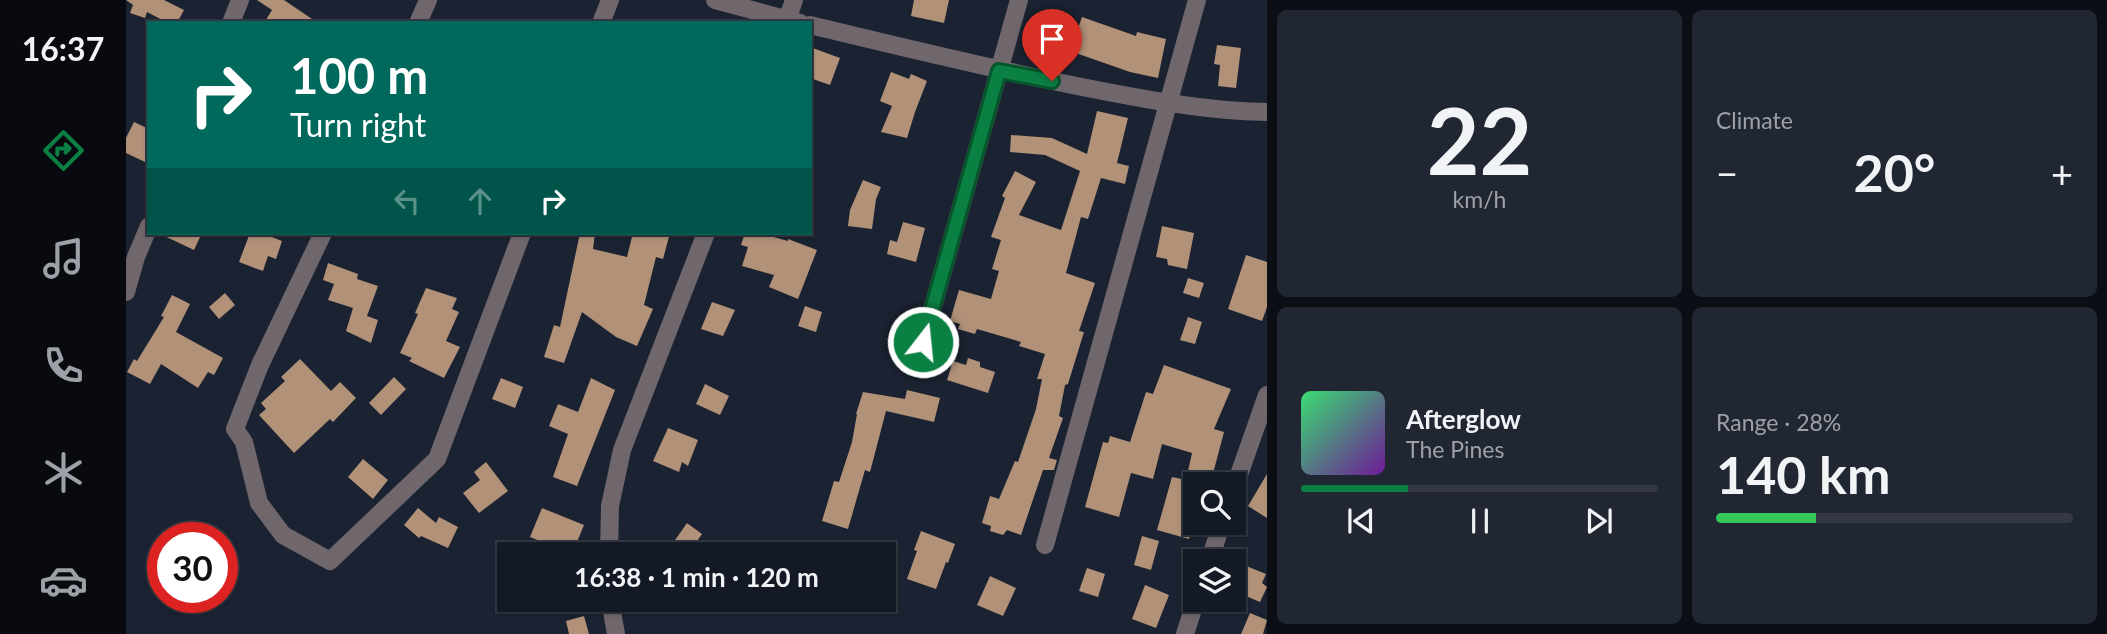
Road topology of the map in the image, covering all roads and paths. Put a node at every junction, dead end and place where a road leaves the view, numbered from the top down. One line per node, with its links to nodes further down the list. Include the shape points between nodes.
1 (240, 0): 8 (street)
2 (428, 0): 9 (street)
3 (610, 0): 10 (street)
4 (715, 0): 11 (street)
5 (794, 0): 12 (street)
6 (1019, 0): 14 (street)
7 (1197, 0): 15 (street)
8 (232, 21)
9 (419, 21)
10 (602, 21)
11 (788, 21)
12 (791, 21)
13 (812, 25): 14 (street)
14 (999, 71): 15 (street); 22 (street)
15 (1167, 104): 16 (street); 26 (street)
16 (1267, 112)
17 (147, 231): 21 (street)
18 (322, 235): 19 (street, via 235,429 244,442 259,503 282,536 330,561 437,459)
19 (521, 235)
20 (705, 235): 25 (street, via 622,450 610,506)
21 (126, 292)
22 (923, 342)
23 (1267, 395): 24 (street)
24 (1240, 472)
25 (609, 542)
26 (1045, 545)
27 (612, 612): 29 (street)
28 (1192, 612): 30 (street)
29 (616, 634)
30 (1185, 634)

